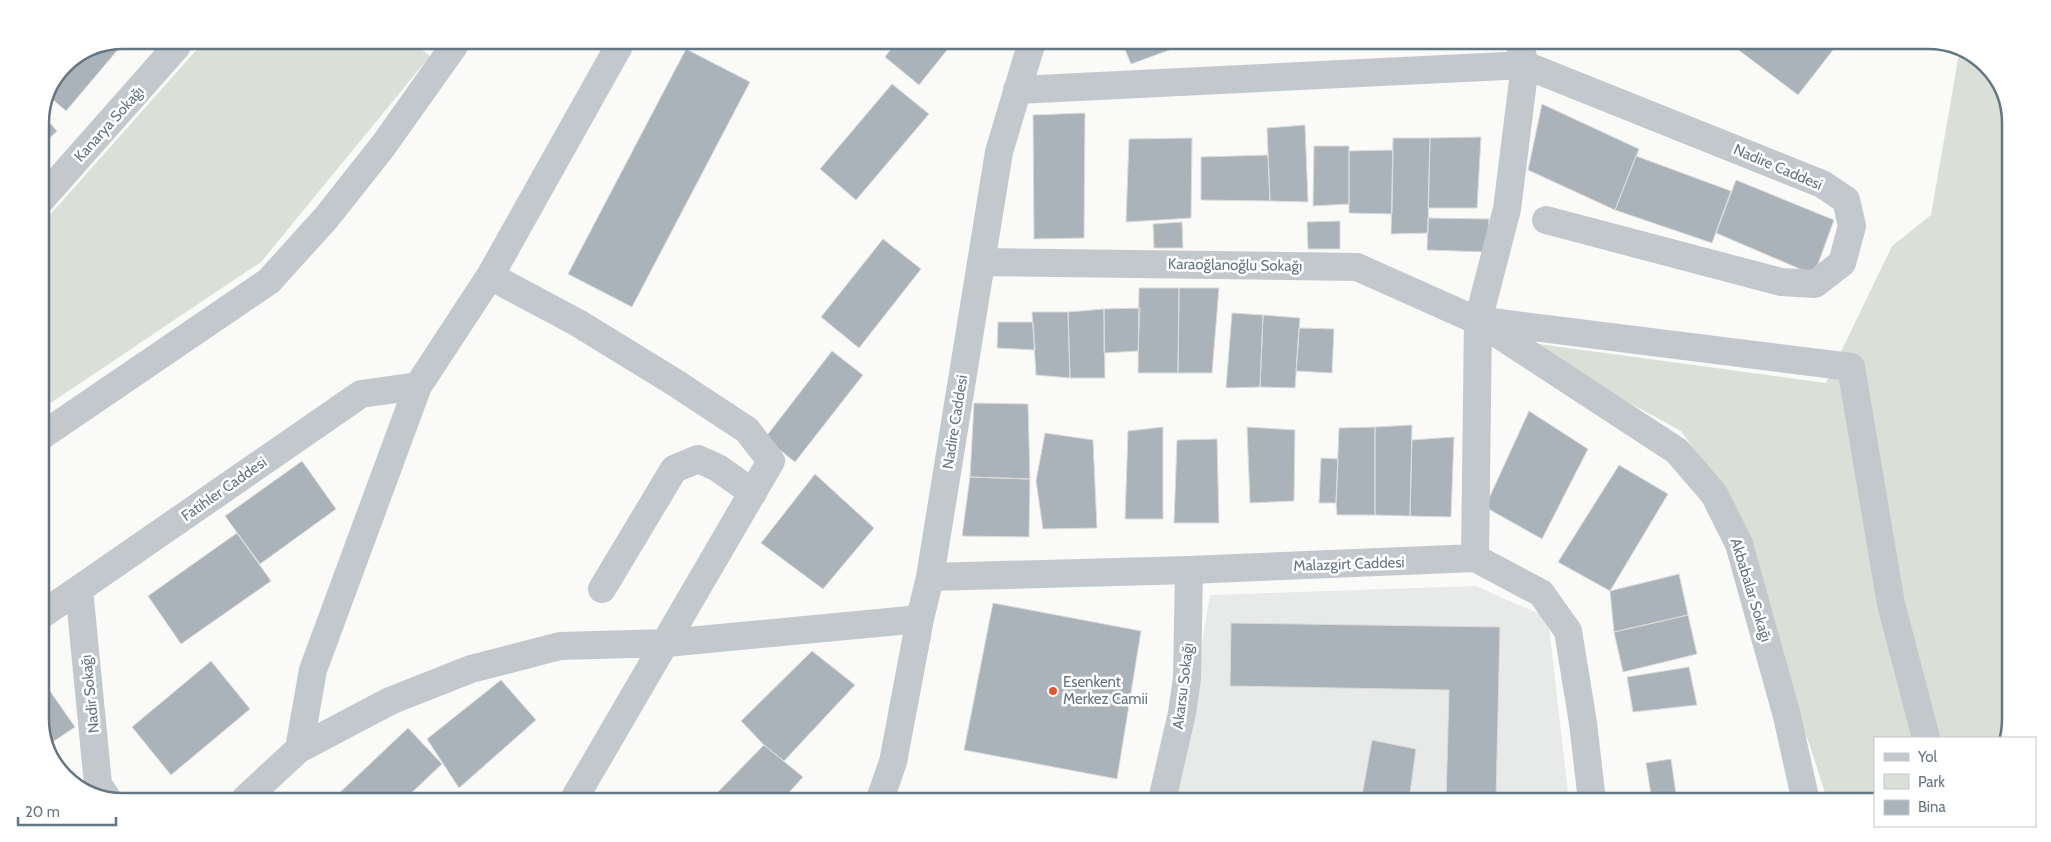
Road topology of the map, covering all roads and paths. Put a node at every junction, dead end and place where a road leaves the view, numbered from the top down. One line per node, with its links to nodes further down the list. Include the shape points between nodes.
1 (174, 49): 7 (street, Kanarya Sokağı)
2 (452, 49): 13 (street, via 377,154 326,218 269,281)
3 (617, 49): 10 (street)
4 (1030, 49): 6 (street, Nadire Caddesi)
5 (1522, 55): 6 (street); 8 (street, Nadire Caddesi, via 1822,184 1846,200 1852,226 1842,263 1815,284 1781,282); 11 (street, via 1507,209)
6 (1017, 90): 9 (street, Nadire Caddesi, via 998,152)
7 (49, 191)
8 (1546, 220)
9 (982, 262): 11 (street, Karaoğlanoğlu Sokağı, via 1357,267); 17 (street, Nadire Caddesi)
10 (490, 276): 12 (street); 14 (street, via 601,336 747,430 771,461)
11 (1478, 321): 15 (street); 23 (street, via 1851,367 1891,604); 31 (street, Akbabalar Sokağı, via 1677,451 1714,494 1740,544 1787,716)
12 (418, 386): 18 (street, Fatihler Caddesi, via 360,394); 24 (street, via 313,670)
13 (49, 431)
14 (753, 493): 19 (street, via 718,468 698,459 674,469); 22 (street)
15 (1475, 558): 16 (street, Malazgirt Caddesi); 30 (street, via 1541,593 1568,631)
16 (1189, 570): 17 (street, Malazgirt Caddesi); 29 (street, Akarsu Sokağı, via 1187,678)
17 (930, 577): 21 (street, Nadire Caddesi)
18 (79, 589): 20 (street, Fatihler Caddesi); 25 (street, Nadir Sokağı)
19 (602, 589)
20 (49, 610)
21 (920, 619): 22 (street); 28 (street, Nadire Caddesi, via 893,762)
22 (667, 643): 24 (street, via 560,646 471,669 390,701); 27 (street)
23 (1926, 737)
24 (299, 749): 26 (street)
25 (97, 788)
26 (251, 793)
27 (578, 793)
28 (882, 793)
29 (1164, 793)
30 (1591, 793)
31 (1804, 793)

